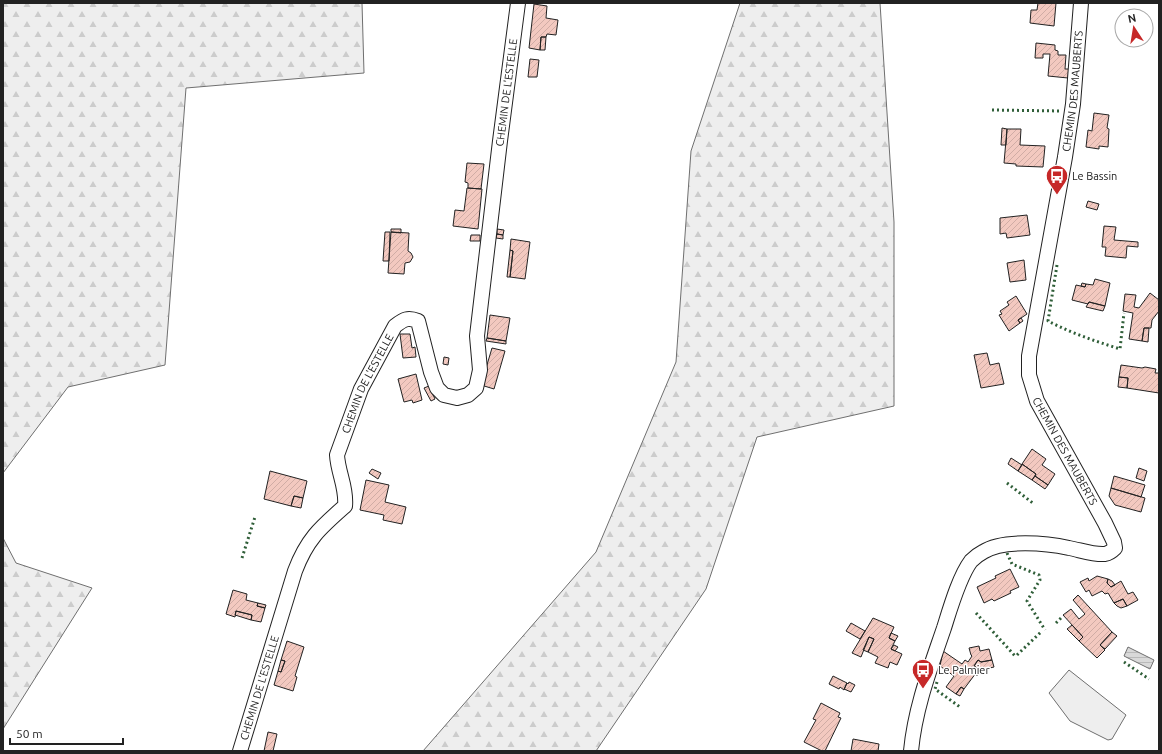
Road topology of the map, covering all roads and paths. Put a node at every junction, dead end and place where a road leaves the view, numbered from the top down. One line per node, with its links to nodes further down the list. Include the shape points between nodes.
1 (518, 3): 3 (street, CHEMIN DE L'ESTELLE, via 477,336 480,370 476,388 468,395 457,398 444,395 437,388 431,372 418,321 410,317 395,326 360,389 337,455 337,466 346,495 345,506 320,529 300,557)
2 (1081, 3): 4 (street, CHEMIN DES MAUBERTS, via 1073,104 1029,356 1029,375 1043,414 1105,523 1115,548 1106,554 1098,554 1036,542 996,546 972,560 949,611 923,690)
3 (240, 751)
4 (911, 751)

